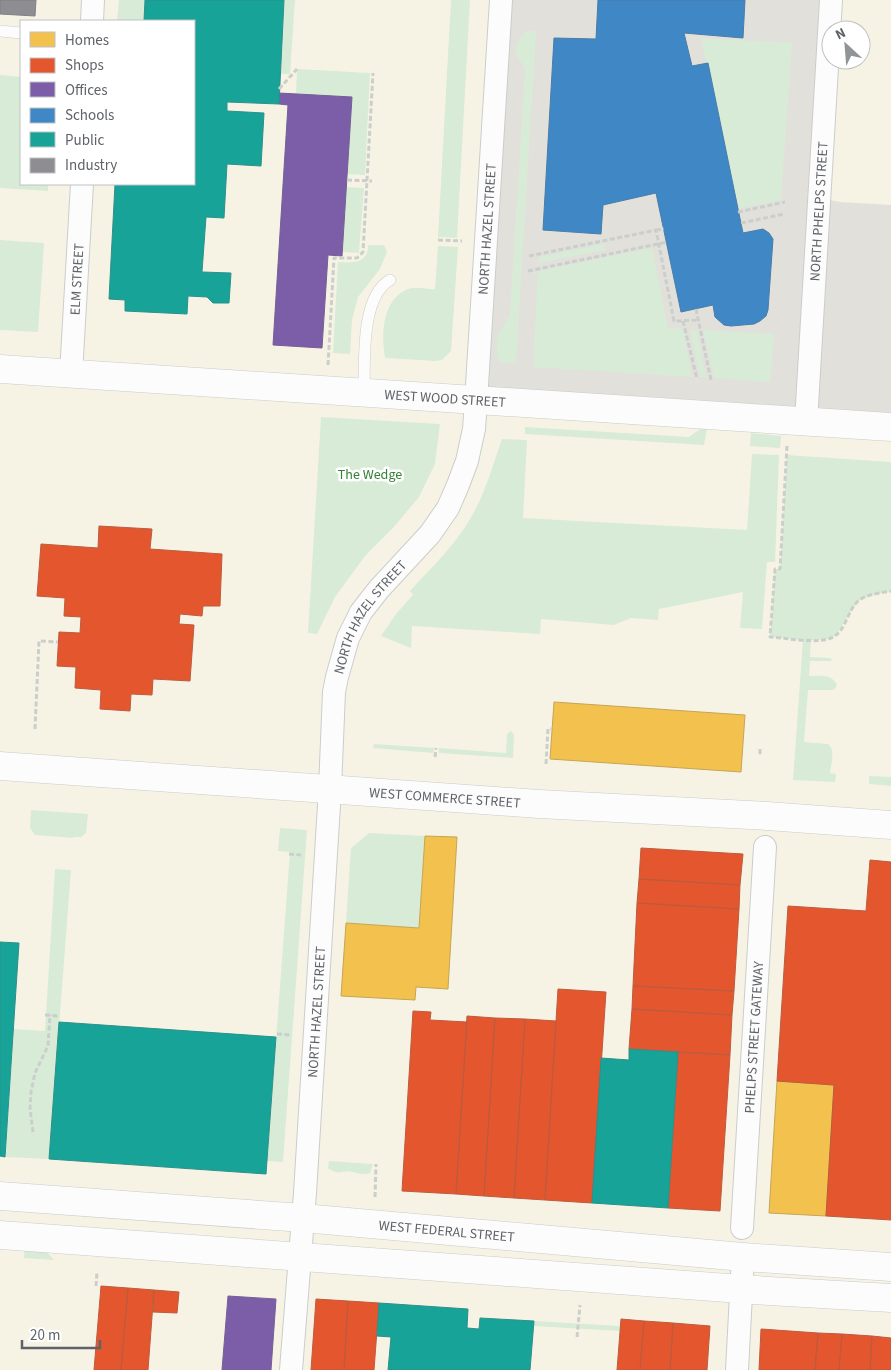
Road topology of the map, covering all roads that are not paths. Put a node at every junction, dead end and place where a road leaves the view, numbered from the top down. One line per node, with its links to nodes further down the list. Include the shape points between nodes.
1 (93, 0): 4 (street)
2 (501, 0): 12 (street, NORTH HAZEL STREET)
3 (830, 0): 13 (street, NORTH PHELPS STREET)
4 (92, 20)
5 (0, 31): 6 (lane)
6 (20, 33)
7 (82, 185): 10 (street, ELM STREET)
8 (390, 280): 11 (lane, via 376,296 368,314)
9 (0, 370): 10 (street, WEST WOOD STREET)
10 (71, 374): 11 (street, WEST WOOD STREET)
11 (364, 393): 12 (street, WEST WOOD STREET)
12 (476, 401): 13 (street, WEST WOOD STREET); 16 (street, NORTH HAZEL STREET, via 474,429 466,461 448,508 430,534 361,612 348,638 334,692)
13 (798, 421): 14 (street, WEST WOOD STREET)
14 (891, 427)
15 (0, 766): 16 (street, WEST COMMERCE STREET)
16 (330, 789): 17 (street, WEST COMMERCE STREET); 20 (street, NORTH HAZEL STREET)
17 (891, 825)
18 (765, 847): 21 (street, PHELPS STREET GATEWAY)
19 (0, 1196): 20 (street, WEST FEDERAL STREET)
20 (303, 1218): 23 (street, NORTH HAZEL STREET); 24 (street, WEST FEDERAL STREET)
21 (742, 1228)
22 (0, 1235): 23 (street)
23 (300, 1256): 26 (street); 28 (street, NORTH HAZEL STREET)
24 (743, 1257): 25 (street, WEST FEDERAL STREET); 26 (street)
25 (891, 1267)
26 (742, 1288): 27 (street); 29 (street)
27 (891, 1298)
28 (291, 1370)
29 (737, 1370)

